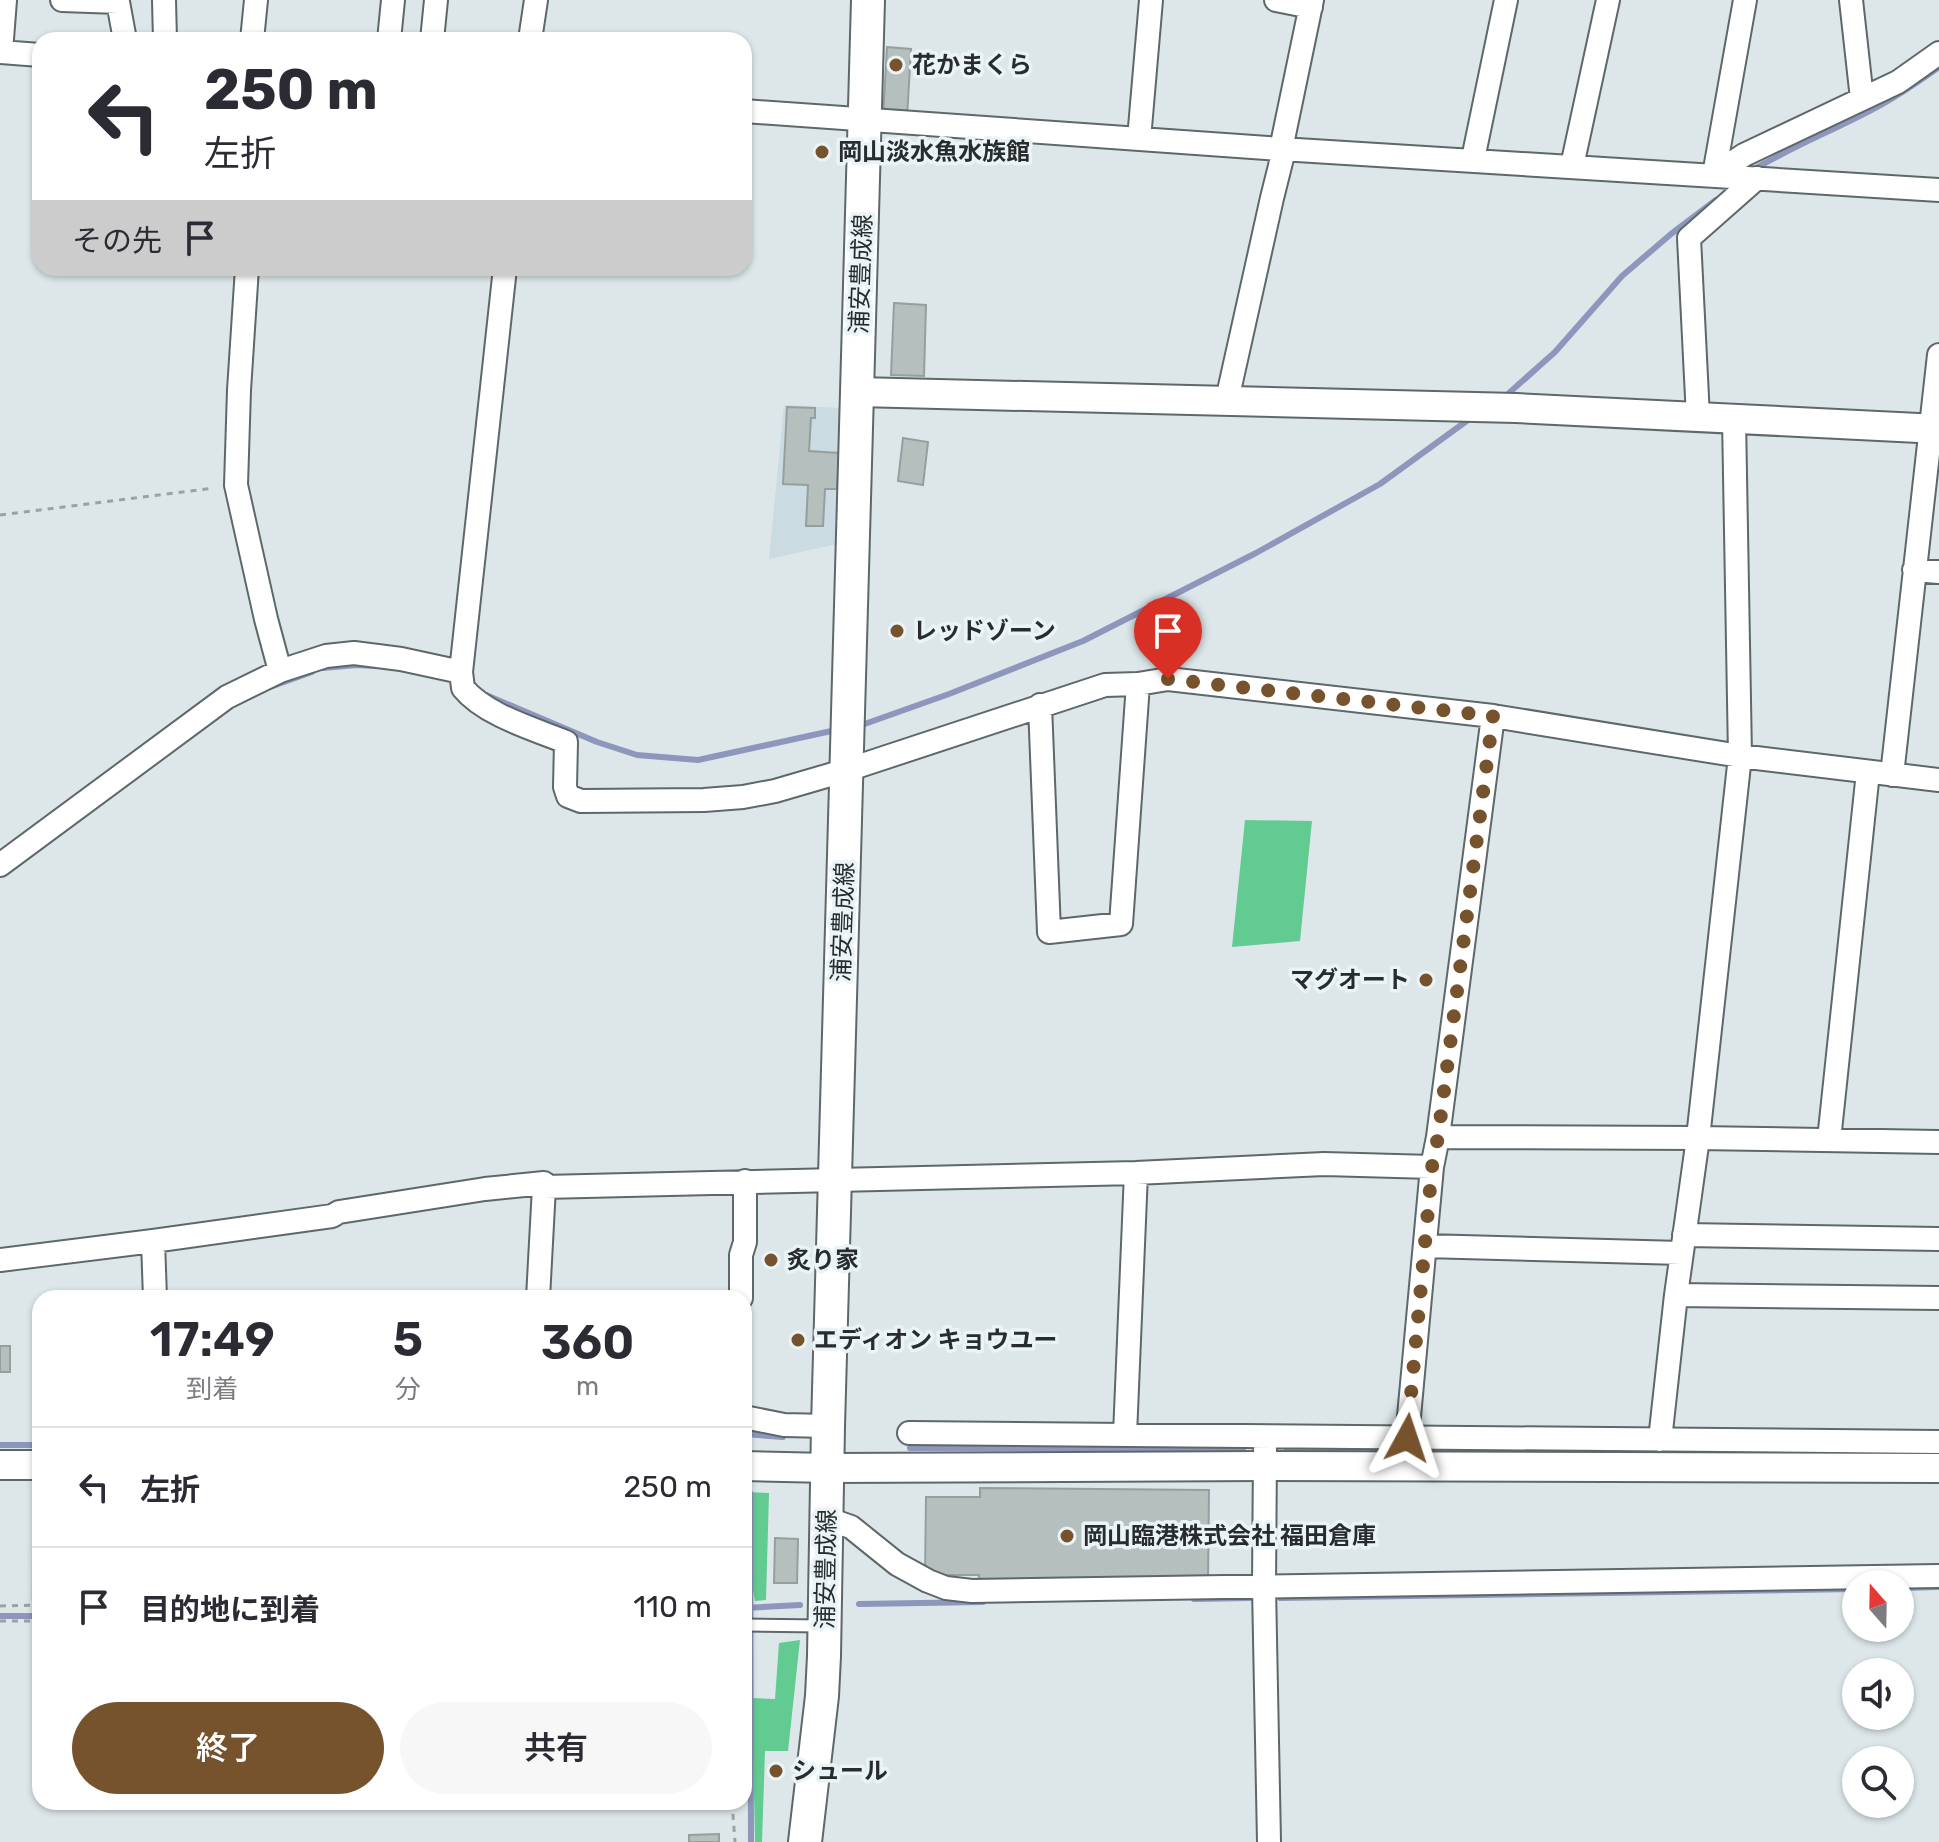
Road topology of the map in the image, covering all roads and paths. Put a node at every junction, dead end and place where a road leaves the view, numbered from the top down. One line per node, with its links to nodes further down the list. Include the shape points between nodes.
1 (5, 0): 22 (street)
2 (62, 0): 16 (street, via 118,2)
3 (164, 0): 17 (street)
4 (256, 0): 18 (street)
5 (393, 0): 19 (street)
6 (436, 0): 20 (street)
7 (536, 0): 21 (street)
8 (868, 0): 27 (main road, 浦安豊成線)
9 (1151, 0): 28 (street)
10 (1276, 0): 15 (street)
11 (1506, 0): 30 (street)
12 (1608, 0): 31 (street)
13 (1745, 0): 32 (street)
14 (1851, 0): 25 (street)
15 (1311, 4): 29 (street)
16 (124, 32)
17 (165, 32)
18 (253, 32)
19 (390, 32)
20 (433, 32)
21 (531, 32)
22 (0, 52): 24 (street)
23 (1939, 53): 25 (street)
24 (32, 54)
25 (1862, 99): 32 (street, via 1744,155)
26 (752, 112): 27 (street)
27 (865, 120): 28 (street); 38 (main road, 浦安豊成線)
28 (1139, 139): 29 (street)
29 (1281, 149): 30 (street); 39 (street)
30 (1473, 159): 31 (street)
31 (1572, 166): 32 (street)
32 (1714, 175): 33 (street)
33 (1757, 178): 34 (street); 40 (street, via 1689,238)
34 (1939, 190)
35 (246, 276): 43 (street)
36 (504, 276): 48 (street)
37 (1939, 355): 42 (street)
38 (858, 392): 39 (street); 53 (main road, 浦安豊成線)
39 (1227, 400): 40 (street)
40 (1698, 417): 41 (street)
41 (1734, 418): 42 (street); 52 (street)
42 (1934, 429): 45 (street)
43 (236, 485): 44 (path); 47 (street)
44 (0, 515)
45 (1914, 570): 46 (street); 55 (street)
46 (1939, 572)
47 (280, 671): 48 (street, via 354,653 401,659); 57 (street, via 227,697)
48 (462, 679): 53 (street, via 481,704 566,742 565,787 568,796 581,801 743,797)
49 (1138, 684): 50 (street, via 1105,685); 50 (street, via 1121,924 1049,932); 51 (street, via 1168,679)
50 (1040, 705): 53 (street)
51 (1493, 716): 52 (street); 58 (street)
52 (1740, 756): 54 (street); 59 (street)
53 (847, 770): 64 (main road, 浦安豊成線)
54 (1868, 772): 55 (street); 60 (street)
55 (1892, 775): 56 (street)
56 (1939, 780)
57 (0, 865)
58 (1438, 1137): 59 (street); 62 (street)
59 (1698, 1138): 60 (street); 69 (street)
60 (1829, 1140): 61 (street)
61 (1939, 1142)
62 (1432, 1167): 63 (street, via 1324,1164); 70 (street)
63 (1136, 1173): 64 (street); 80 (street)
64 (835, 1180): 65 (street); 78 (main road, 浦安豊成線)
65 (745, 1181): 66 (street); 74 (street)
66 (544, 1187): 68 (street, via 485,1189); 73 (street)
67 (1939, 1239): 69 (street)
68 (153, 1241): 71 (street); 72 (street)
69 (1682, 1244): 70 (street); 75 (street)
70 (1425, 1246): 82 (street)
71 (0, 1260)
72 (155, 1290)
73 (538, 1290)
74 (741, 1290)
75 (1676, 1295): 76 (street); 83 (street)
76 (1939, 1298)
77 (752, 1419): 78 (street)
78 (828, 1426): 89 (main road, 浦安豊成線)
79 (909, 1433): 80 (street)
80 (1125, 1435): 81 (street)
81 (1265, 1437): 82 (street); 88 (street)
82 (1407, 1438): 83 (street)
83 (1660, 1440): 84 (street)
84 (1939, 1442)
85 (0, 1465): 86 (street)
86 (32, 1465)
87 (752, 1466): 89 (street)
88 (1265, 1466): 89 (street); 90 (street); 93 (street)
89 (828, 1468): 91 (main road, 浦安豊成線)
90 (1939, 1468)
91 (828, 1519): 93 (street, via 851,1527 897,1564 946,1588); 99 (main road, 浦安豊成線)
92 (1939, 1576): 93 (street)
93 (1264, 1587): 103 (street)
94 (32, 1605): 95 (path)
95 (0, 1606)
96 (0, 1621): 97 (path)
97 (32, 1621)
98 (752, 1625): 99 (lane)
99 (825, 1627): 102 (main road, 浦安豊成線)
100 (733, 1810): 101 (path)
101 (735, 1842)
102 (805, 1842)
103 (1269, 1842)

